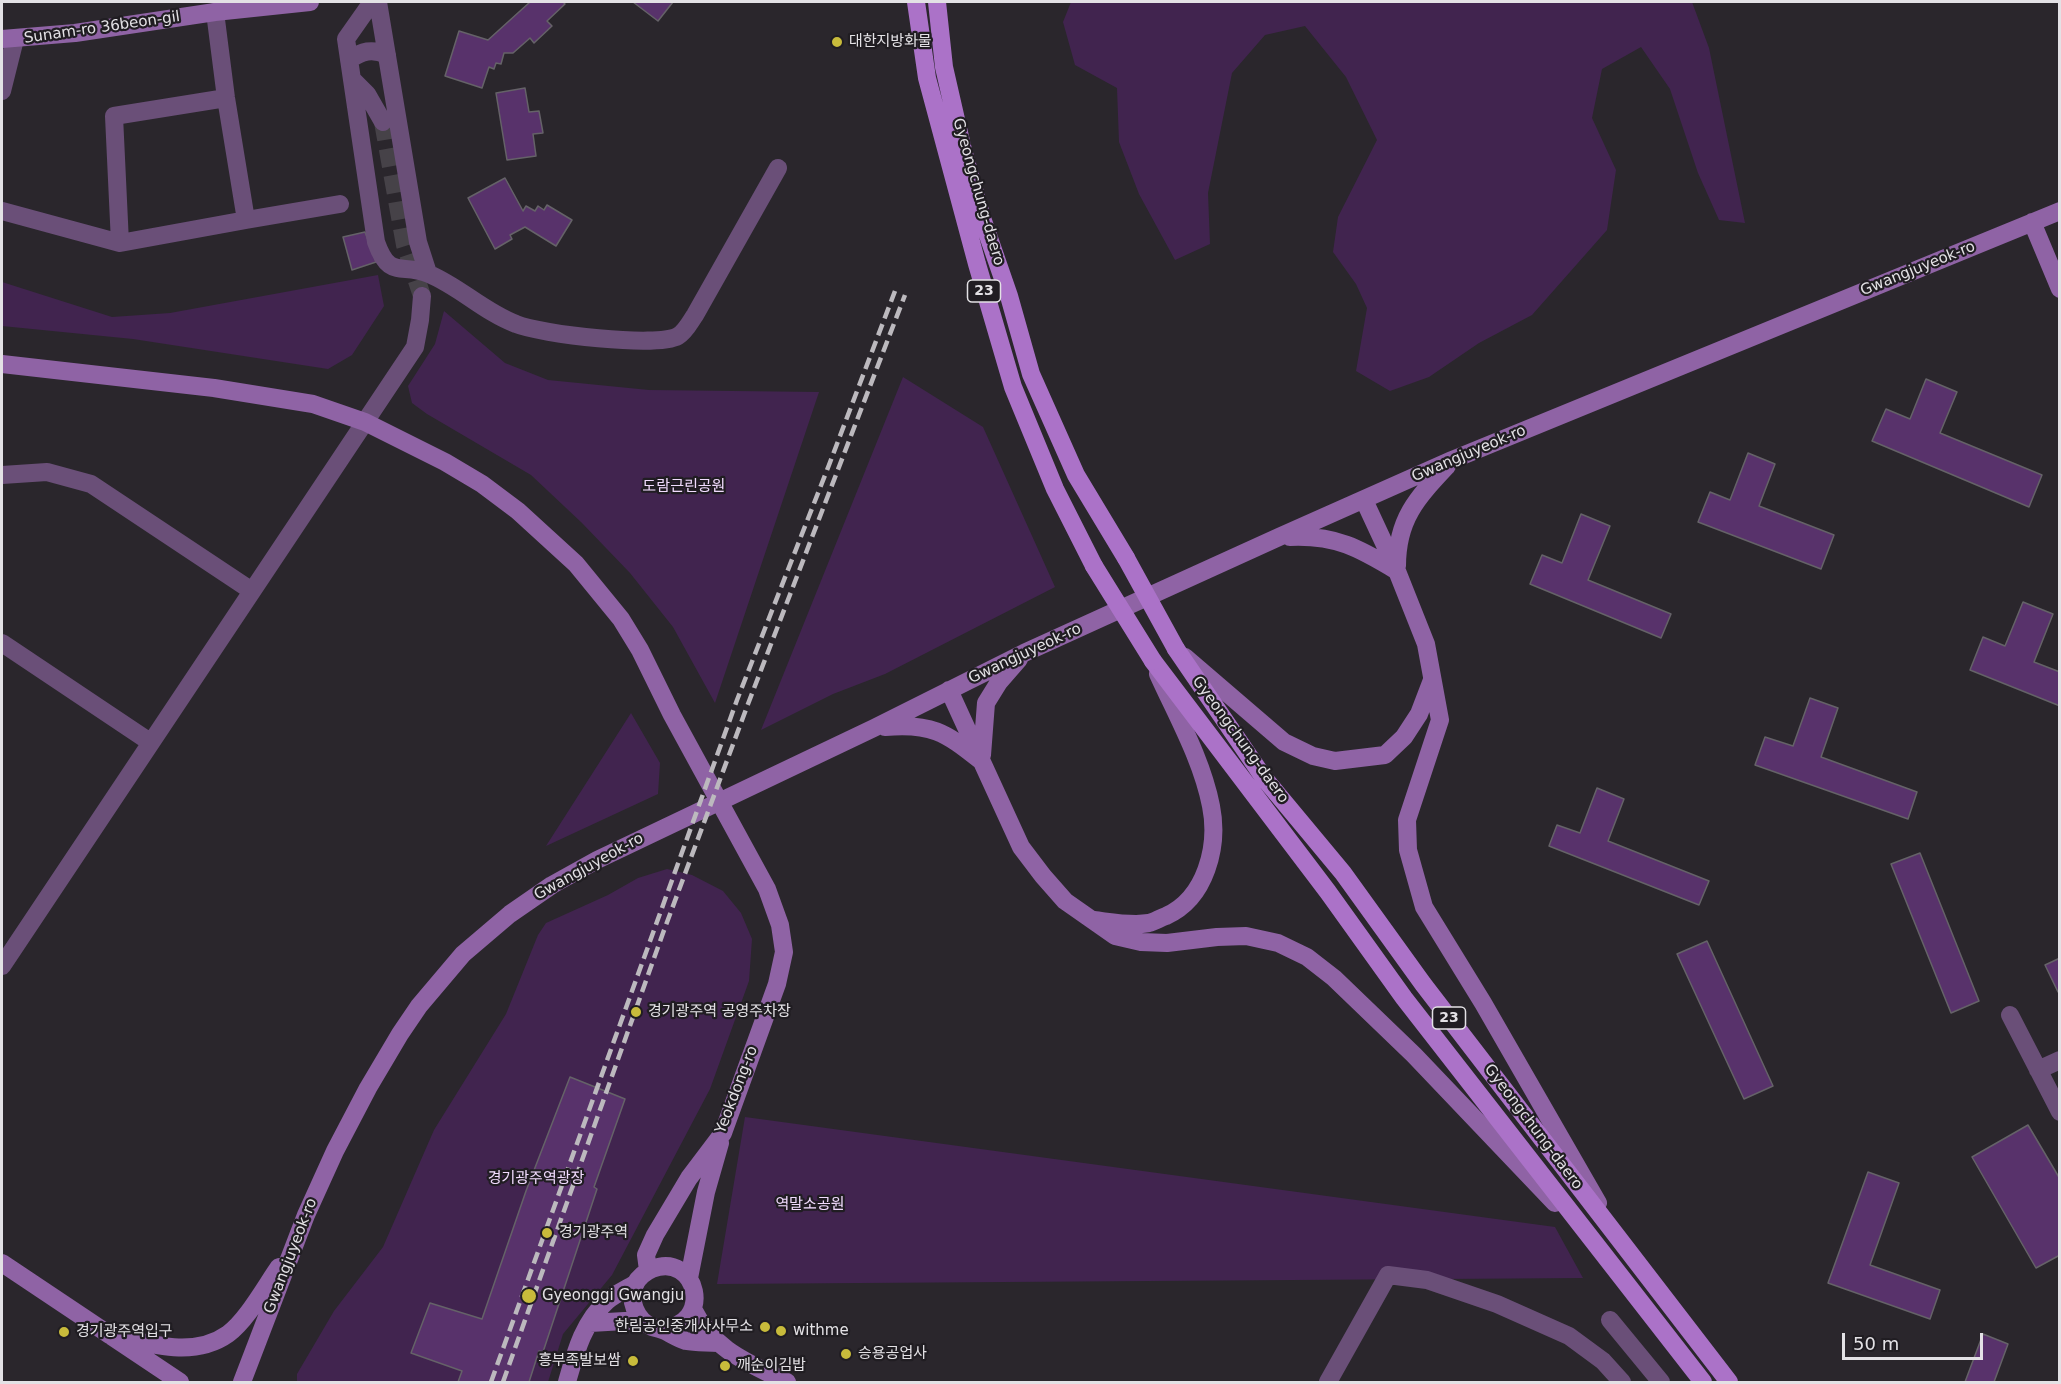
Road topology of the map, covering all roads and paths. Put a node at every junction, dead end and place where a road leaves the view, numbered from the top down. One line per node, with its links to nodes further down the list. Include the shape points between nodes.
1 (310, 2): 6 (street, Sunam-ro 36beon-gil)
2 (372, 2): 9 (street, via 346,39)
3 (378, 2): 8 (street)
4 (916, 2): 35 (main road, Gyeongchung-daero / 23, bridge, via 927,78 1013,387 1054,489 1094,566)
5 (937, 2): 33 (main road, Gyeongchung-daero / 23, bridge, via 944,67 963,150 1031,374 1076,475)
6 (215, 12): 7 (street, Sunam-ro 36beon-gil); 13 (street)
7 (8, 39): 12 (street)
8 (387, 55): 9 (street, via 369,50); 10 (street)
9 (349, 60): 11 (street)
10 (391, 78): 11 (street, via 383,122 367,94); 21 (street, via 418,242)
11 (352, 79): 21 (street, via 376,242 382,258 399,270)
12 (2, 91)
13 (226, 98): 18 (street); 20 (street, via 114,116)
14 (778, 168): 21 (street, via 695,315 677,337 633,340 542,331 516,324)
15 (340, 204): 18 (street)
16 (2, 211): 20 (street)
17 (2060, 211): 19 (street, Gwangjuyeok-ro)
18 (246, 220): 20 (street)
19 (2032, 222): 22 (street); 26 (street, Gwangjuyeok-ro)
20 (120, 243)
21 (428, 273)
22 (2060, 289)
23 (422, 296): 25 (street, via 415,347)
24 (2, 364): 25 (street, Yeokdong-ro, via 214,388 313,404)
25 (365, 422): 31 (street); 41 (street, Yeokdong-ro, via 482,484 576,564 621,619 640,650)
26 (1452, 460): 28 (street, Gwangjuyeok-ro); 30 (street, via 1416,499 1405,521 1397,547)
27 (2, 476): 31 (street, via 47,472 91,484)
28 (1364, 500): 29 (street, Gwangjuyeok-ro); 30 (street)
29 (1279, 537): 30 (street, via 1337,540 1363,550); 34 (street, Gwangjuyeok-ro)
30 (1397, 571): 36 (street, via 1426,644)
31 (252, 591): 39 (street)
32 (2, 643): 39 (street)
33 (1176, 649): 36 (street, via 1284,742 1335,761 1385,755 1404,737 1419,714); 49 (main road, Gyeongchung-daero / 23, via 1264,778 1342,873)
34 (1024, 653): 37 (street, Gwangjuyeok-ro); 40 (street, via 986,703)
35 (1153, 662): 42 (street, via 1198,765 1211,806 1214,837 1209,862 1198,889 1179,910 1150,923); 51 (main road, Gyeongchung-daero / 23, via 1404,998)
36 (1433, 678): 49 (street, via 1440,720 1407,820 1408,850 1422,899)
37 (949, 690): 38 (street, Gwangjuyeok-ro); 40 (street)
38 (874, 728): 40 (street, via 912,725 931,730 951,737); 41 (street, Gwangjuyeok-ro)
39 (150, 742): 43 (street)
40 (982, 761): 42 (street, via 1022,847 1065,902)
41 (718, 801): 48 (street, Yeokdong-ro, via 767,889 780,925 784,952 777,984); 50 (street, Gwangjuyeok-ro, via 552,885 463,954 419,1006 381,1065 334,1151)
42 (1094, 920): 51 (street, via 1115,936 1141,942 1246,936 1278,944 1306,957 1334,978 1414,1055)
43 (2, 966)
44 (2010, 1015): 46 (street)
45 (2060, 1060): 46 (street)
46 (2038, 1070): 47 (street)
47 (2060, 1112)
48 (723, 1133): 53 (street, Yeokdong-ro, via 655,1235); 54 (street, via 706,1192)
49 (1621, 1242): 70 (main road, Gyeongchung-daero / 23)
50 (295, 1243): 60 (street, via 238,1323 207,1345 163,1346); 63 (street, Gwangjuyeok-ro)
51 (1600, 1249): 69 (main road, Gyeongchung-daero / 23)
52 (2, 1263): 60 (street)
53 (642, 1277): 54 (street, via 659,1266 670,1266); 56 (street, Yeokdong-ro, via 633,1303); 58 (street, via 607,1301)
54 (689, 1278): 55 (street, via 696,1298)
55 (693, 1309): 59 (street, via 681,1325); 61 (street)
56 (642, 1320): 58 (street); 59 (street)
57 (1610, 1320): 68 (street)
58 (590, 1323): 64 (street, via 577,1347)
59 (660, 1329): 61 (street, via 686,1341)
60 (110, 1335): 62 (street)
61 (718, 1342): 65 (street, via 730,1353)
62 (180, 1383)
63 (242, 1383)
64 (567, 1383)
65 (787, 1383)
66 (1328, 1383): 67 (street, via 1388,1275 1427,1280 1497,1304 1569,1336 1603,1360)
67 (1622, 1383)
68 (1660, 1383)
69 (1703, 1383)
70 (1729, 1383)

